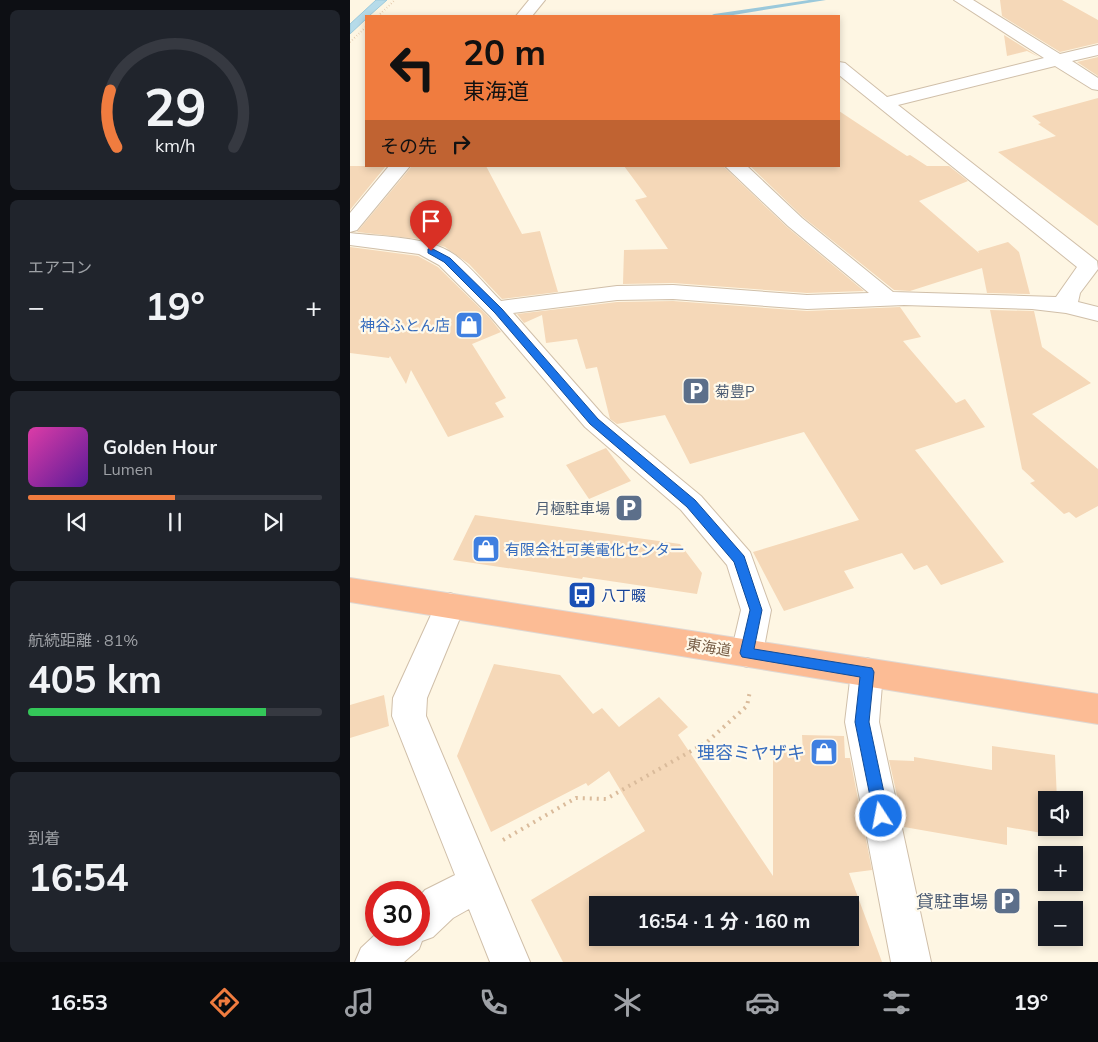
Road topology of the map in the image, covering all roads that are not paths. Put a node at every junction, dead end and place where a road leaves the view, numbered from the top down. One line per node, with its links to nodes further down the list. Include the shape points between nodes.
1 (537, 0): 3 (street)
2 (962, 0): 5 (street)
3 (525, 15)
4 (1098, 50): 5 (street)
5 (1058, 60): 7 (street); 8 (street)
6 (840, 68): 8 (street)
7 (1098, 85)
8 (884, 103): 14 (street, via 1089,266 1069,293)
9 (399, 167): 11 (street)
10 (736, 167): 13 (street, via 789,217 882,292)
11 (350, 226)
12 (350, 239): 15 (street, via 420,248 440,255)
13 (883, 298): 14 (street, via 1032,302); 15 (street, via 824,302 673,292 617,293 510,306)
14 (1065, 306): 16 (street)
15 (498, 311): 19 (street, via 594,421 691,504 740,560 756,610)
16 (1098, 314)
17 (350, 590): 18 (highway, 東海道)
18 (450, 606): 19 (highway, 東海道); 22 (street, via 410,698 409,716)
19 (747, 653): 20 (highway, 東海道)
20 (867, 672): 21 (highway, 東海道); 27 (street, via 862,722)
21 (1098, 709)
22 (472, 872): 23 (street); 26 (street)
23 (430, 913)
24 (393, 946): 25 (street)
25 (375, 962)
26 (510, 962)
27 (911, 962)

